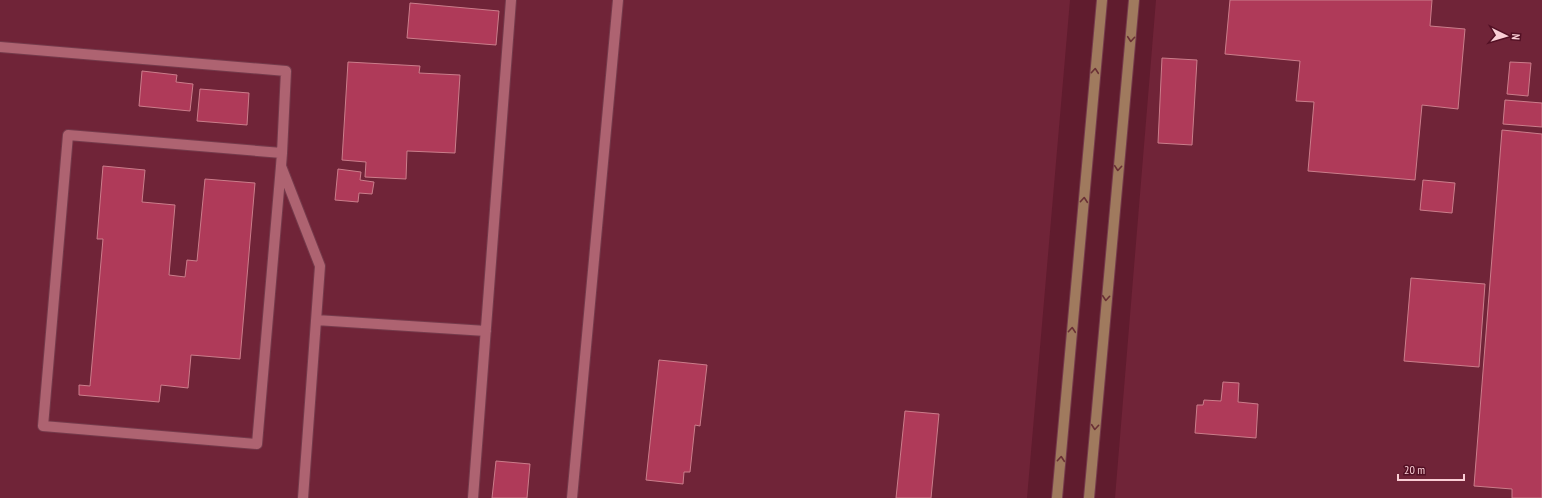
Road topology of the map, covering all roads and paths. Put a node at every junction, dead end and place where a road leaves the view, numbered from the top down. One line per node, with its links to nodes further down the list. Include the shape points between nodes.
1 (511, 0): 9 (lane)
2 (618, 0): 12 (lane)
3 (1102, 0): 13 (street, one-way to 3)
4 (1134, 0): 14 (street, one-way to 14)
5 (0, 46): 6 (lane, via 286,71)
6 (282, 153): 7 (lane); 7 (lane, via 68,135 44,426 257,444)
7 (281, 166): 8 (lane, via 320,266)
8 (316, 320): 9 (lane); 10 (lane)
9 (486, 331): 11 (lane)
10 (303, 498)
11 (473, 498)
12 (572, 498)
13 (1057, 498)
14 (1089, 498)

